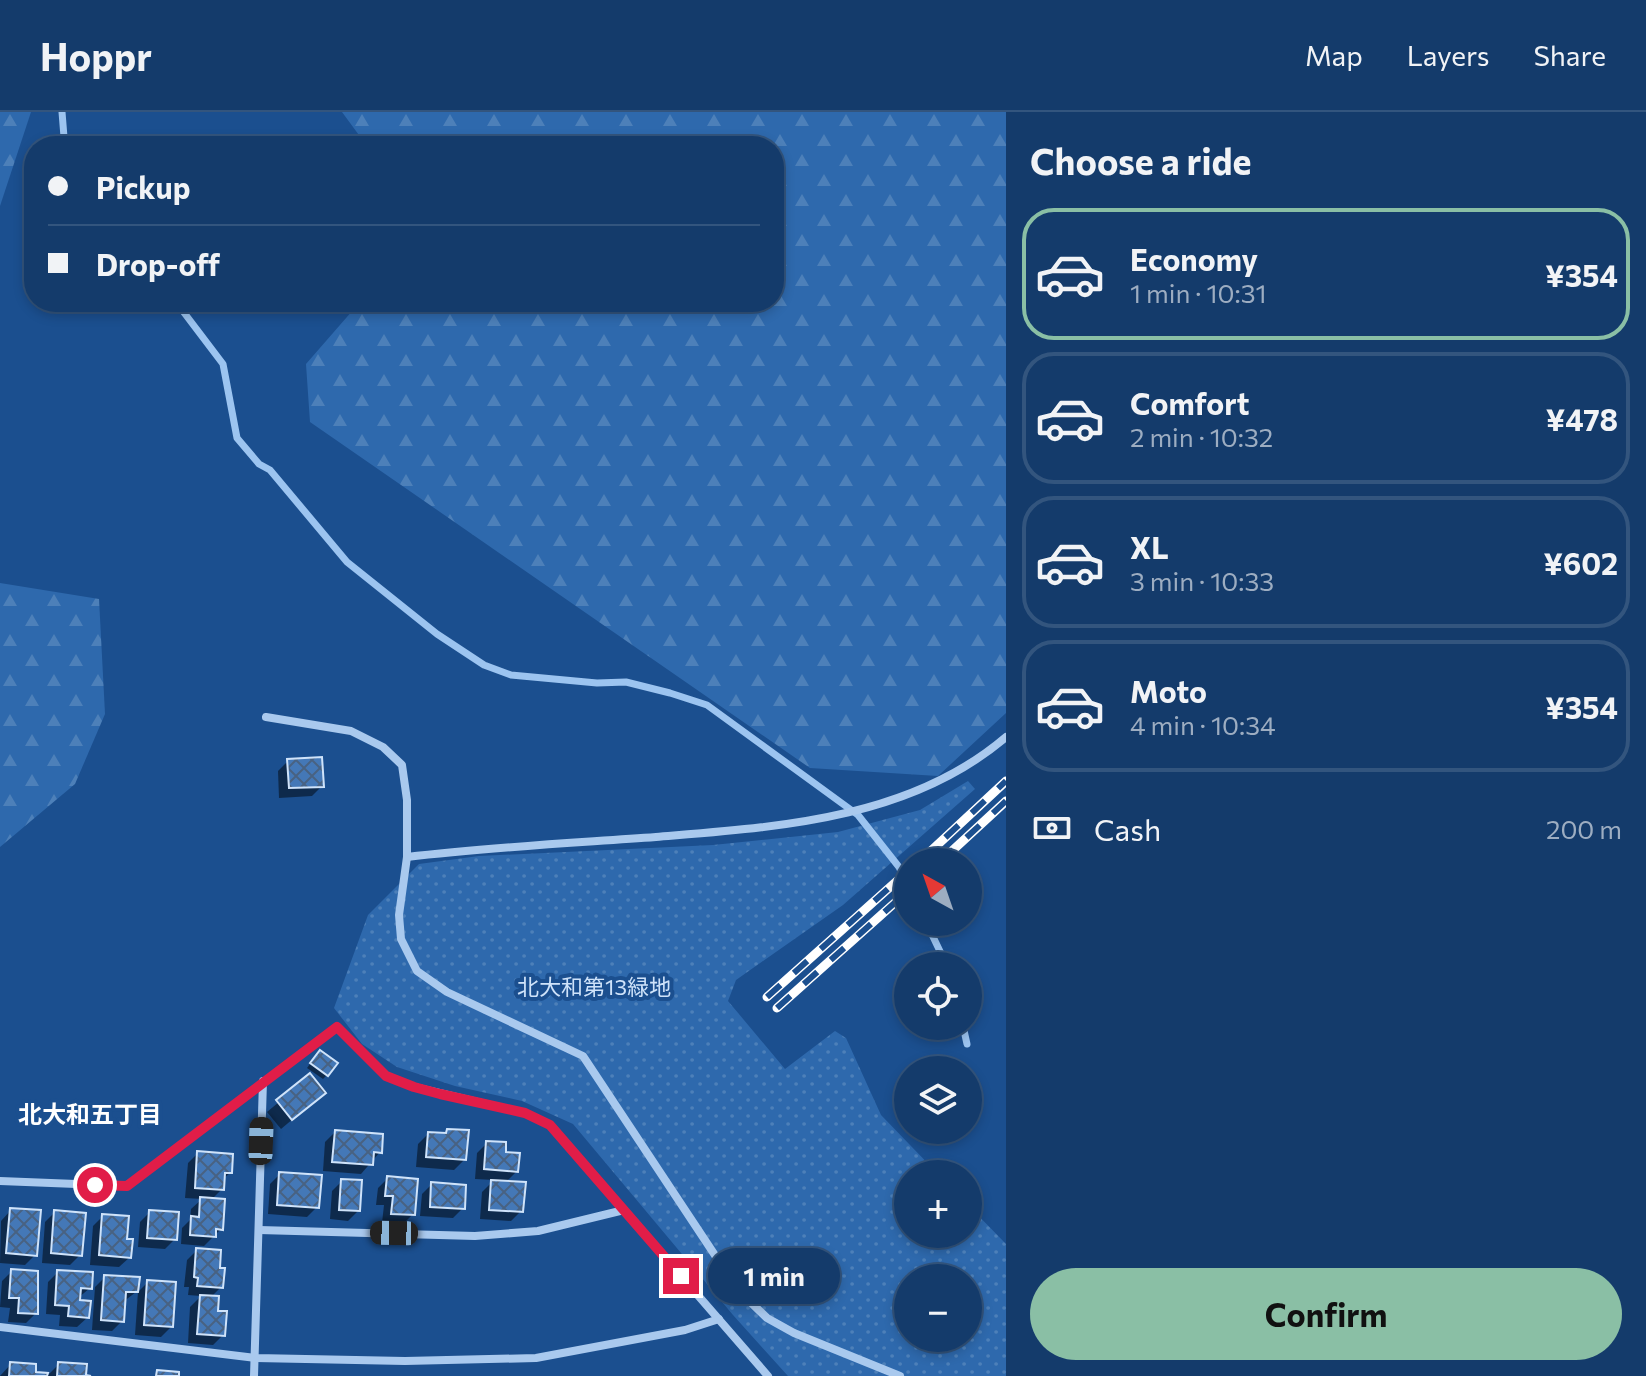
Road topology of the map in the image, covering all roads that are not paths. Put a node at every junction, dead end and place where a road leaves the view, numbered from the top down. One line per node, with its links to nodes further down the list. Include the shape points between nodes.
1 (266, 717): 3 (street, via 351,731 383,747 402,765)
2 (1006, 737): 3 (street, via 927,787 876,805 779,827)
3 (407, 857): 13 (street, via 401,939 417,971 447,992 583,1056 738,1290 767,1318 794,1333)
4 (263, 1081): 5 (street, via 127,1186); 6 (street, via 337,1027 386,1076 525,1113 550,1125); 7 (street)
5 (0, 1181)
6 (624, 1210): 7 (street, via 538,1231 475,1236); 8 (street)
7 (259, 1230): 10 (street)
8 (719, 1319): 10 (street, via 536,1358); 12 (street)
9 (0, 1327): 10 (street)
10 (256, 1358): 11 (street)
11 (254, 1376)
12 (768, 1376)
13 (900, 1376)

